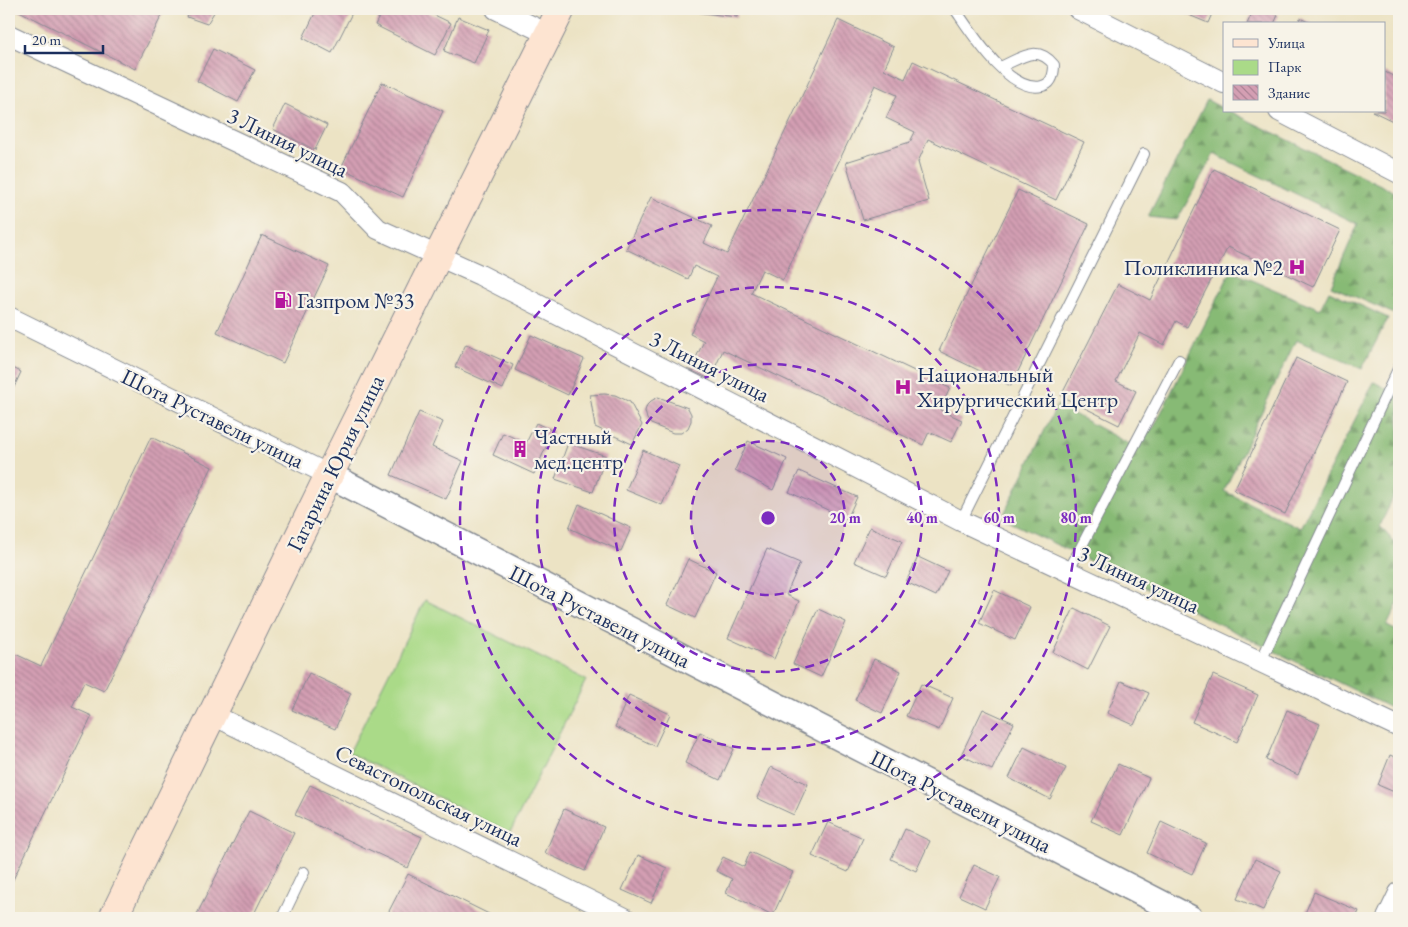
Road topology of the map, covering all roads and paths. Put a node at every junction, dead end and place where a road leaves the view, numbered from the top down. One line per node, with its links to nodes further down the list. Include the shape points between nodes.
1 (496, 9): 5 (street)
2 (561, 9): 5 (main road, Гагарина Юрия улица)
3 (955, 9): 7 (lane)
4 (1078, 9): 8 (street)
5 (548, 34): 12 (main road, Гагарина Юрия улица)
6 (9, 35): 12 (street, 3 Линия улица, via 342,192 378,229)
7 (1000, 68): 7 (lane, via 1037,53 1054,65 1053,76 1046,85 1035,88 1018,82)
8 (1223, 82)
9 (1281, 112): 11 (street)
10 (1144, 154): 17 (lane)
11 (1399, 173)
12 (437, 256): 16 (main road, Гагарина Юрия улица); 17 (street, 3 Линия улица)
13 (9, 317): 16 (street, Шота Руставели улица)
14 (1179, 360): 18 (lane)
15 (1399, 367): 19 (lane)
16 (329, 475): 20 (main road, Гагарина Юрия улица); 27 (street, Шота Руставели улица)
17 (961, 521): 18 (street, 3 Линия улица)
18 (1068, 572): 19 (street, 3 Линия улица)
19 (1260, 663): 21 (street, 3 Линия улица)
20 (211, 714): 24 (main road, Гагарина Юрия улица); 26 (street, Севастопольская улица)
21 (1399, 727)
22 (304, 872): 25 (lane)
23 (1399, 893): 28 (street)
24 (113, 918)
25 (282, 918)
26 (625, 918)
27 (1190, 918)
28 (1387, 918)

